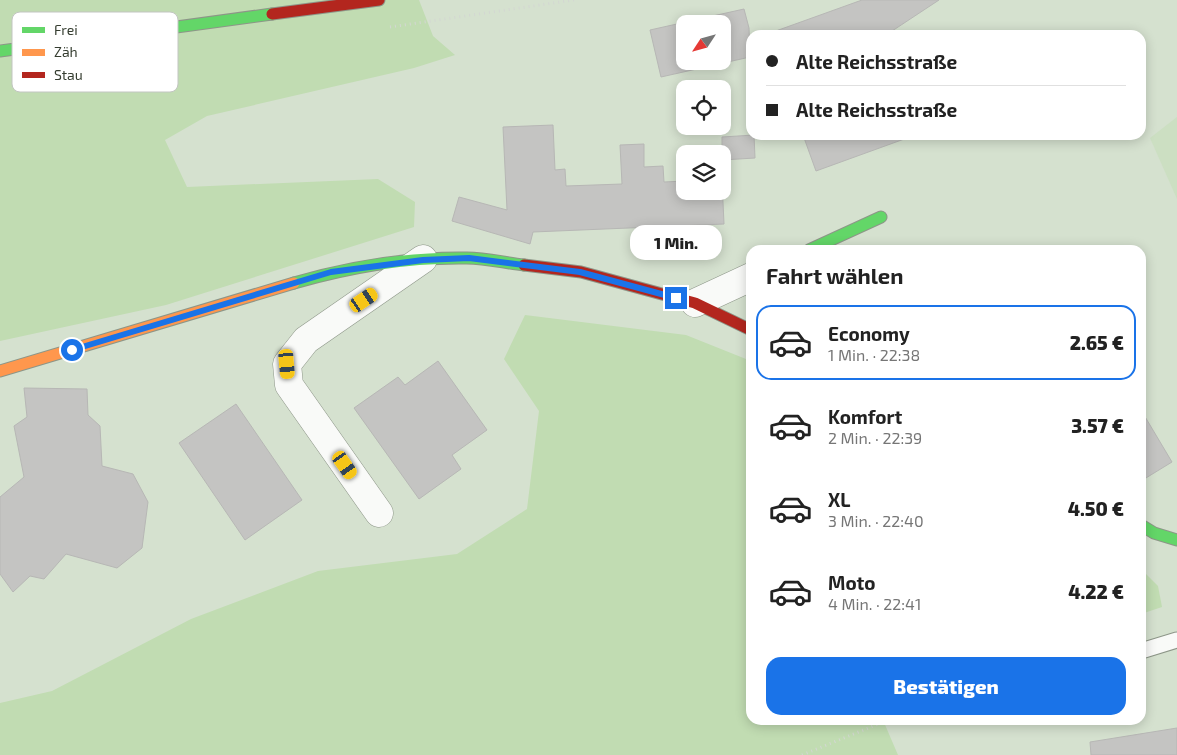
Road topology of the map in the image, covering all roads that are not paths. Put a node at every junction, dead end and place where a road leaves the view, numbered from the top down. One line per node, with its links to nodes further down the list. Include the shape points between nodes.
1 (379, 0): 2 (street)
2 (178, 27)
3 (880, 217): 4 (street)
4 (820, 245)
5 (423, 260): 7 (street, via 469,258 580,272); 9 (street, via 331,272); 10 (street, via 306,340 287,364 289,385)
6 (746, 279): 7 (street)
7 (695, 303): 8 (street)
8 (746, 328)
9 (0, 371)
10 (379, 513)
11 (1146, 528): 12 (street)
12 (1177, 540)
13 (1177, 640): 14 (lane)
14 (1146, 649)

